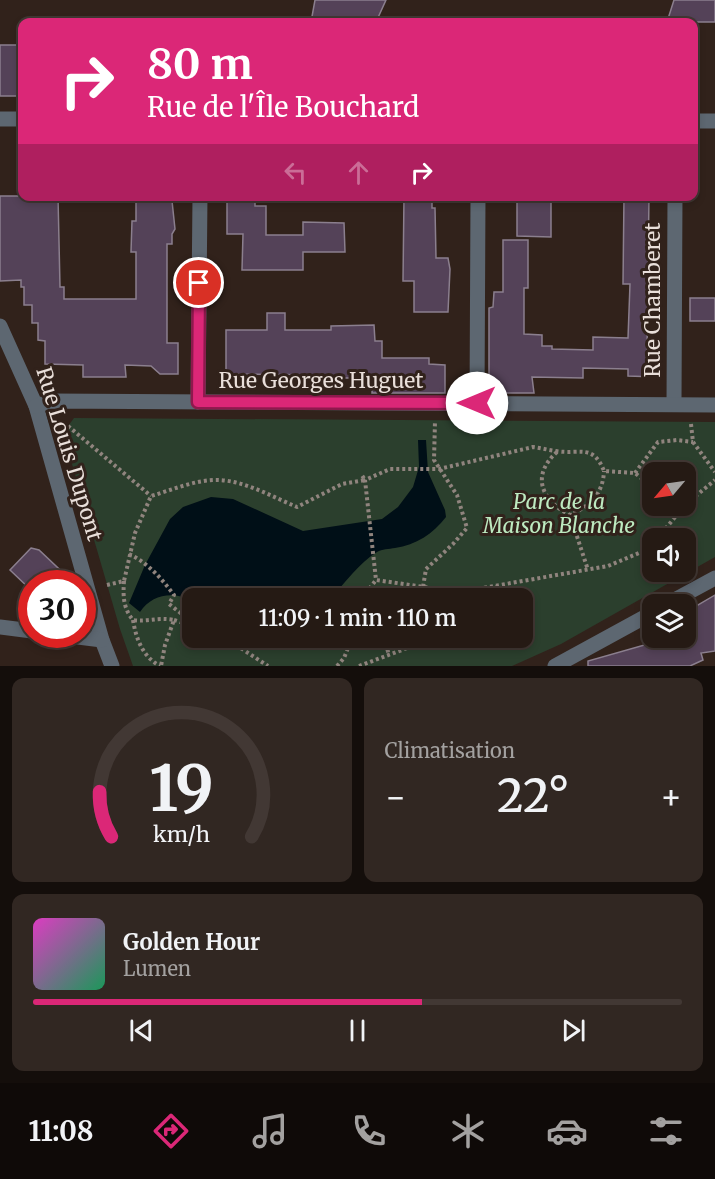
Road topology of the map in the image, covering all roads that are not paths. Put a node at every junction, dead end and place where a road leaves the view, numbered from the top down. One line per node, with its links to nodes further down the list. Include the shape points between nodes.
1 (0, 119): 2 (street)
2 (18, 120)
3 (698, 121): 4 (street)
4 (715, 121)
5 (200, 201): 9 (street)
6 (478, 201): 10 (street)
7 (675, 201): 11 (street, Rue Chamberet)
8 (0, 326): 13 (street, Rue Louis Dupont)
9 (198, 402): 10 (street, Rue Georges Huguet); 13 (street, Rue Georges Huguet, via 51,401)
10 (477, 403): 11 (street, Rue Georges Huguet)
11 (674, 404): 12 (street, Rue Georges Huguet)
12 (715, 405)
13 (36, 406): 20 (street, Rue Louis Dupont)
14 (715, 578): 15 (street)
15 (685, 594)
16 (642, 618): 22 (street)
17 (0, 627): 18 (street)
18 (18, 629)
19 (96, 639): 20 (street)
20 (102, 640): 21 (street, Rue Louis Dupont)
21 (112, 666)
22 (555, 666)

